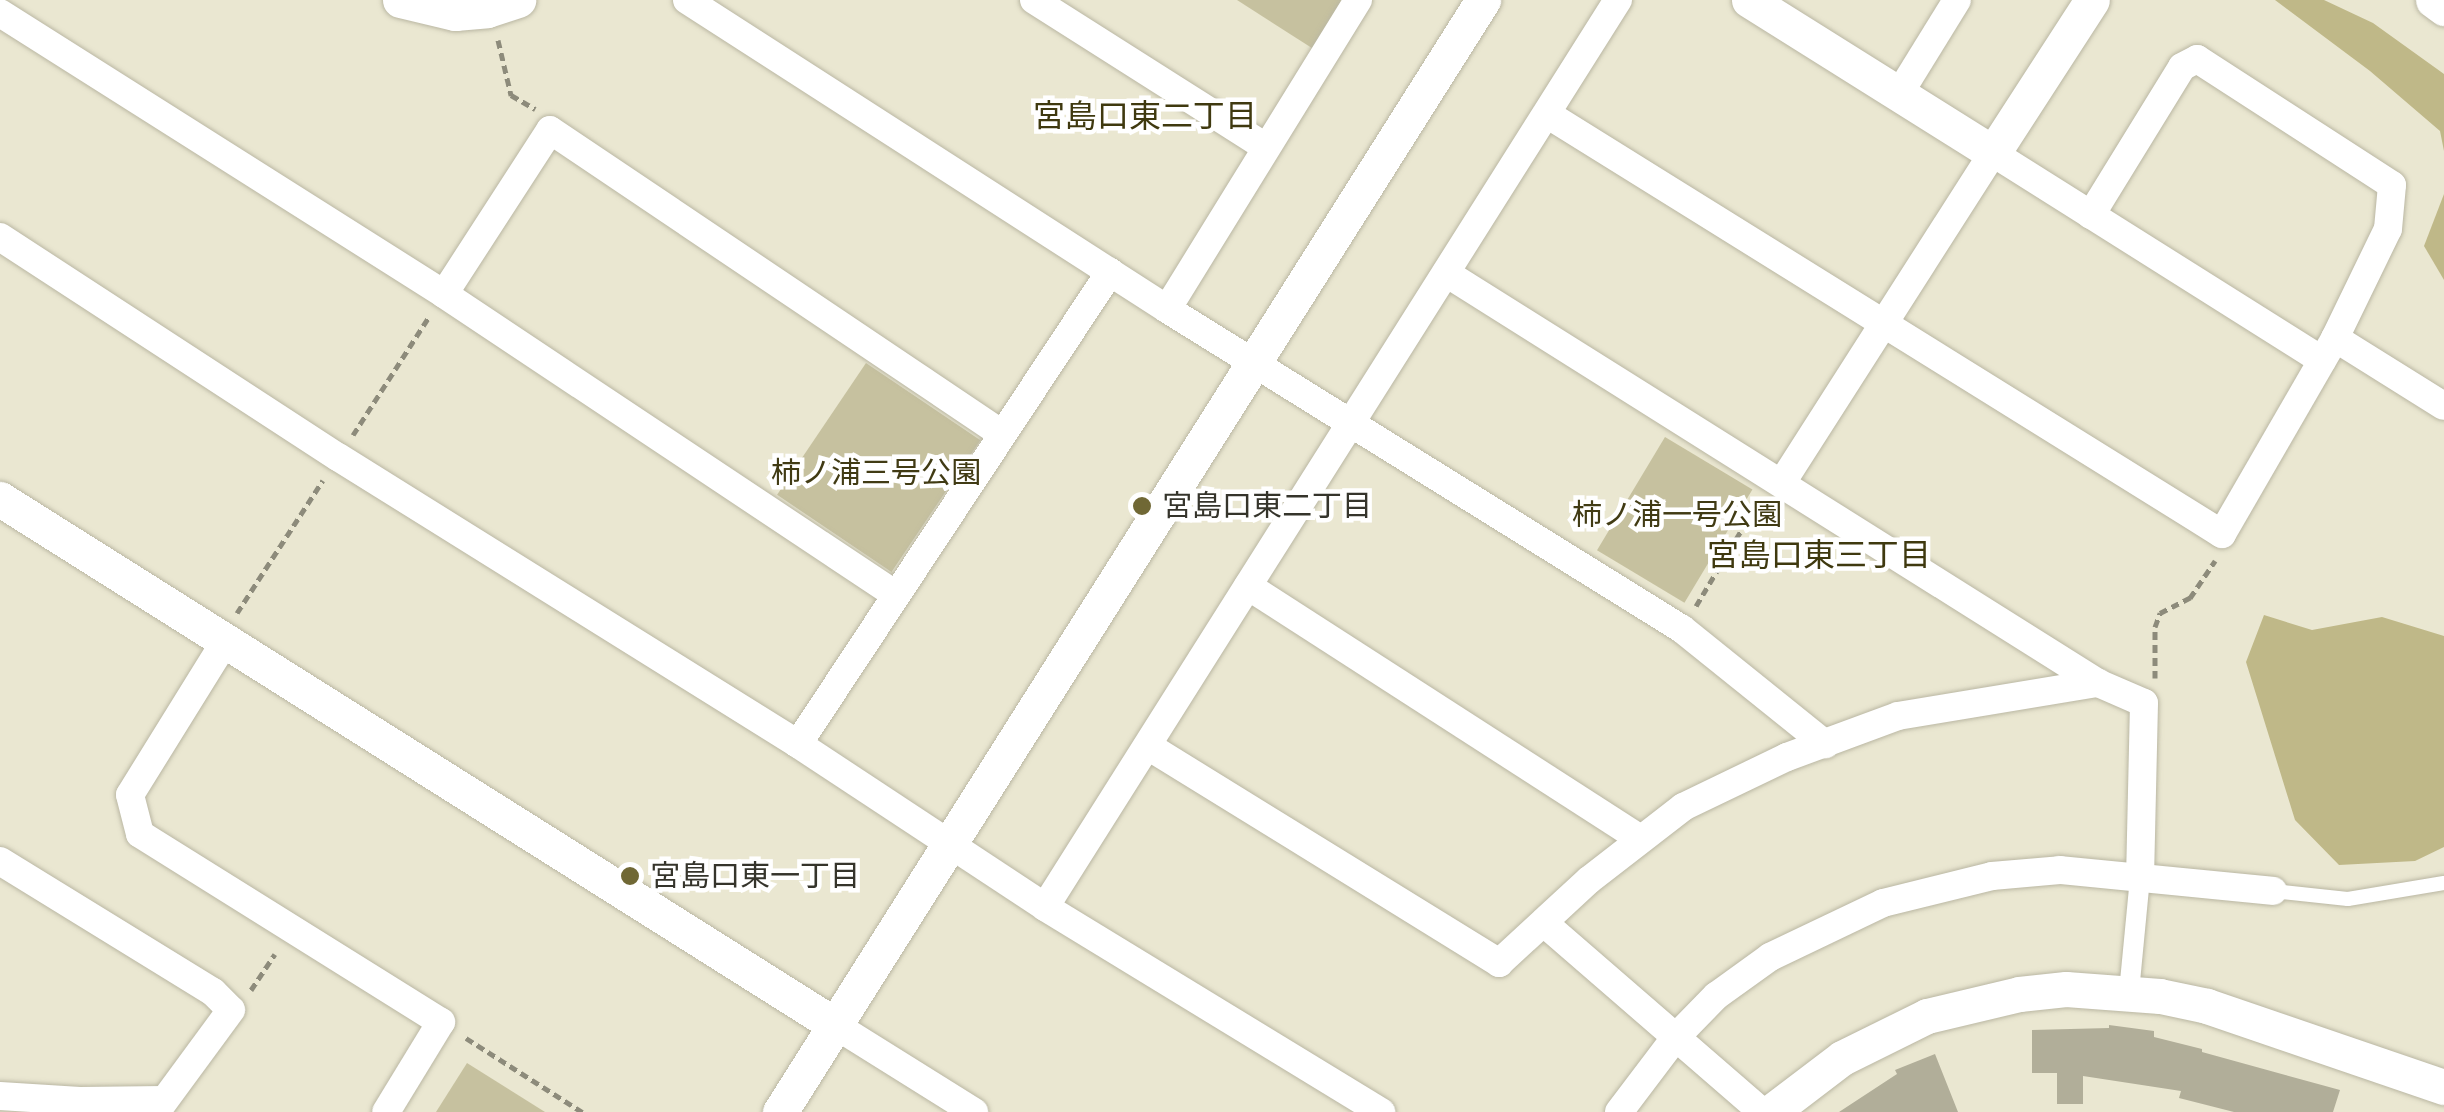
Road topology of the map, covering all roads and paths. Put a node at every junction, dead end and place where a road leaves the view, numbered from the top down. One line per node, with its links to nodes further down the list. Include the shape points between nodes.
1 (400, 0): 2 (street, via 454,13)
2 (518, 0)
3 (688, 0): 22 (street)
4 (1034, 0): 18 (street)
5 (1358, 0): 18 (street)
6 (1483, 0): 29 (street)
7 (1618, 0): 17 (street)
8 (1749, 0): 15 (street)
9 (1958, 0): 15 (street)
10 (2092, 0): 19 (street)
11 (2434, 0): 12 (street)
12 (2444, 8)
13 (0, 12): 24 (street)
14 (500, 47): 16 (path, via 510,94)
15 (1899, 94): 19 (street)
16 (532, 106)
17 (1547, 114): 23 (street); 26 (street)
18 (1266, 148): 25 (street)
19 (1993, 153): 20 (street); 26 (street)
20 (2091, 215): 28 (street); 28 (street, via 2182,67 2197,59 2392,185 2388,229)
21 (0, 237): 46 (street)
22 (1110, 272): 25 (street); 33 (street)
23 (1446, 273): 31 (street); 34 (street)
24 (444, 294): 33 (street, via 550,130); 41 (street)
25 (1168, 309): 29 (street)
26 (1882, 322): 28 (street, via 2222,534); 34 (street)
27 (414, 339): 32 (path)
28 (2329, 349): 30 (street)
29 (1253, 364): 31 (street); 50 (street)
30 (2444, 406)
31 (1351, 424): 40 (street); 43 (street)
32 (359, 426)
33 (1002, 434): 41 (street)
34 (1778, 478): 38 (path); 44 (street)
35 (319, 486): 42 (path)
36 (1, 502): 42 (street)
37 (1721, 540): 38 (path)
38 (1732, 546): 43 (path)
39 (2220, 554): 45 (path, via 2190,598 2160,613 2156,675)
40 (1248, 586): 48 (street); 49 (street)
41 (896, 595): 46 (street)
42 (231, 628): 57 (street, via 130,795 140,834); 61 (street)
43 (1682, 630): 47 (street)
44 (2098, 683): 45 (street); 47 (street, via 1898,716)
45 (2144, 703): 52 (street)
46 (798, 744): 50 (street)
47 (1826, 744): 49 (street, via 1683,806)
48 (1148, 746): 55 (street); 56 (street, via 1499,963)
49 (1639, 838): 56 (street)
50 (949, 844): 55 (street); 61 (street)
51 (0, 861): 65 (street, via 213,992 231,1010)
52 (2140, 878): 54 (street); 58 (street); 62 (street, via 2026,873 1883,903 1770,956 1716,996)
53 (2444, 883): 54 (lane, via 2348,899)
54 (2273, 891)
55 (1045, 907): 70 (street)
56 (1544, 923): 62 (street)
57 (292, 929): 59 (path); 60 (street)
58 (2128, 992): 63 (street, via 2207,1006); 73 (street, via 2019,994 1927,1016 1842,1058)
59 (244, 1000)
60 (441, 1022): 66 (street); 67 (path)
61 (835, 1024): 68 (street); 69 (street)
62 (1675, 1038): 71 (street); 72 (street)
63 (2444, 1086)
64 (0, 1096): 65 (street)
65 (160, 1106)
66 (386, 1112)
67 (582, 1112)
68 (780, 1112)
69 (974, 1112)
70 (1381, 1112)
71 (1619, 1112)
72 (1762, 1112)
73 (1771, 1112)

